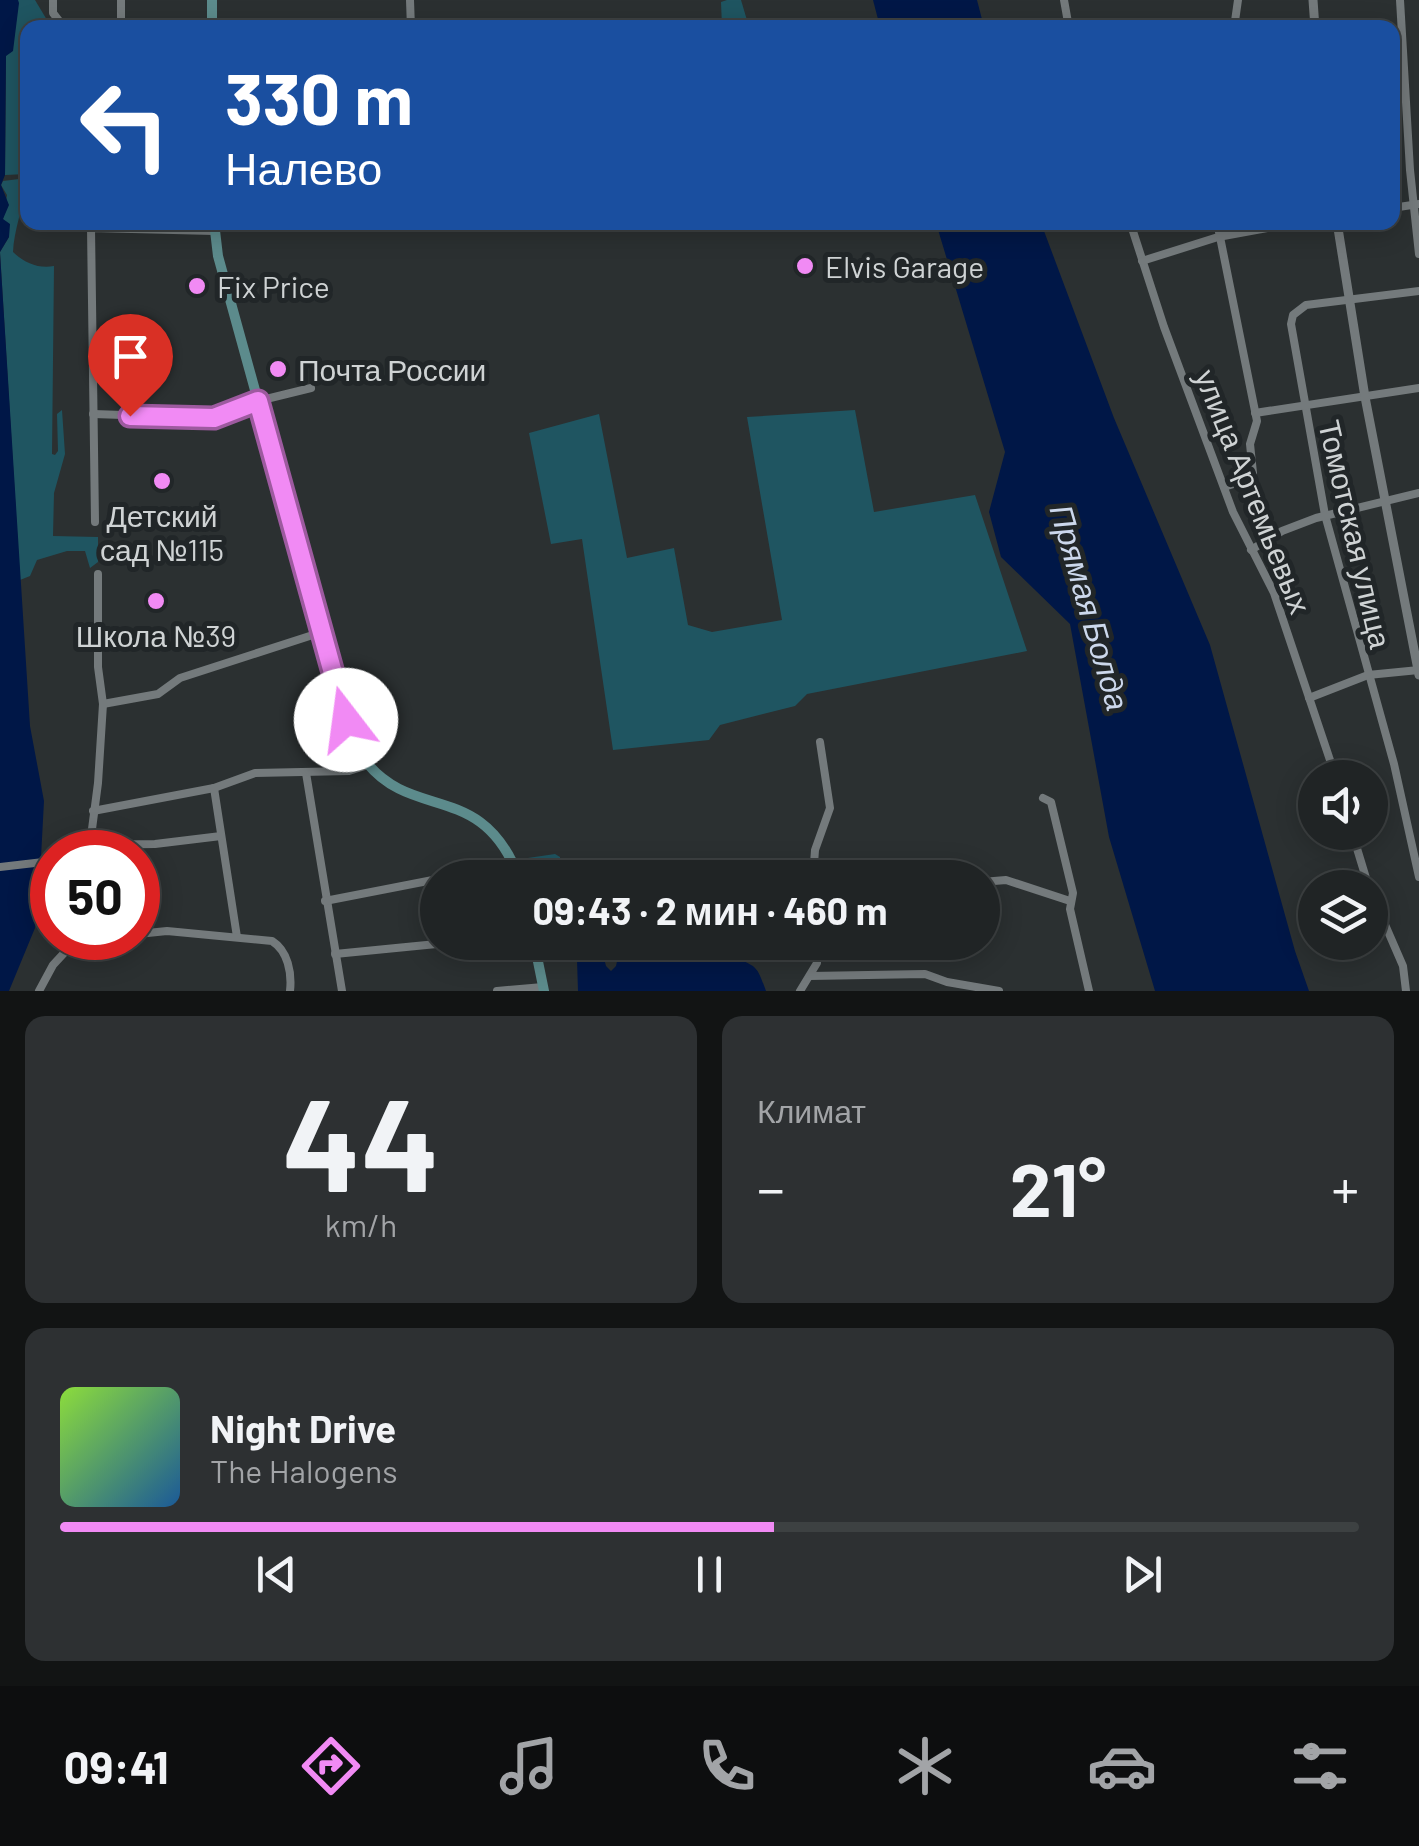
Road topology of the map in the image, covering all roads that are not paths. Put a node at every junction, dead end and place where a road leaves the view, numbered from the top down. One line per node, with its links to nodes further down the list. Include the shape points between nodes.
1 (1400, 0): 2 (street)
2 (1416, 204): 10 (street)
3 (90, 230): 20 (street)
4 (215, 230): 17 (main road)
5 (1133, 230): 11 (street, улица Артемьевых)
6 (1218, 230): 9 (street)
7 (1257, 230): 9 (street)
8 (1338, 230): 13 (street)
9 (1218, 237): 11 (street); 19 (street)
10 (1419, 254)
11 (1142, 260): 21 (street, улица Артемьевых)
12 (1419, 291): 13 (street)
13 (1349, 300): 16 (street); 18 (street, Томотская улица, via 1306,306 1293,315)
14 (311, 388): 17 (street)
15 (1419, 388): 16 (street)
16 (1365, 397): 18 (street); 23 (street)
17 (258, 401): 20 (street, via 214,418); 28 (main road)
18 (1302, 404): 19 (street); 24 (street, Томотская улица)
19 (1256, 412): 21 (street, via 1253,474)
20 (94, 414): 25 (street)
21 (1224, 487): 26 (street, улица Артемьевых)
22 (1419, 493): 23 (street)
23 (1385, 501): 24 (street); 29 (street)
24 (1325, 515): 26 (street); 30 (street, Томотская улица)
25 (95, 522)
26 (1251, 550): 31 (street, улица Артемьевых, via 1274,593)
27 (98, 574): 32 (street)
28 (322, 632): 32 (street, via 180,678 158,694); 35 (main road, via 346,720)
29 (1419, 672): 30 (street)
30 (1368, 675): 31 (street); 47 (street, Томотская улица)
31 (1310, 698): 34 (street, улица Артемьевых)
32 (103, 704): 39 (street)
33 (820, 742): 44 (street, via 830,808)
34 (1330, 760)
35 (368, 765): 36 (street); 43 (main road, via 409,792 474,816)
36 (306, 774): 37 (street, via 255,773); 50 (street)
37 (214, 788): 39 (street); 41 (street)
38 (1043, 798): 51 (street, via 1050,802)
39 (93, 811): 40 (street)
40 (91, 830)
41 (221, 836): 42 (street); 54 (street)
42 (160, 843)
43 (511, 860)
44 (814, 860)
45 (30, 864): 46 (street)
46 (3, 867)
47 (1419, 877)
48 (1000, 880): 51 (street)
49 (420, 883): 50 (street)
50 (325, 901): 56 (street)
51 (1070, 901): 70 (street)
52 (1388, 931): 62 (street)
53 (160, 932): 54 (street)
54 (237, 937): 65 (street, via 277,944 290,970)
55 (420, 946): 56 (street)
56 (335, 954): 66 (street)
57 (57, 960): 64 (street)
58 (538, 960): 63 (main road)
59 (817, 960): 60 (street)
60 (810, 976): 68 (street); 69 (street, via 925,974)
61 (1419, 976): 62 (street)
62 (1406, 980): 71 (street)
63 (544, 989): 67 (street)
64 (39, 991)
65 (290, 991)
66 (342, 991)
67 (497, 991)
68 (800, 991)
69 (999, 991)
70 (1089, 991)
71 (1406, 991)

